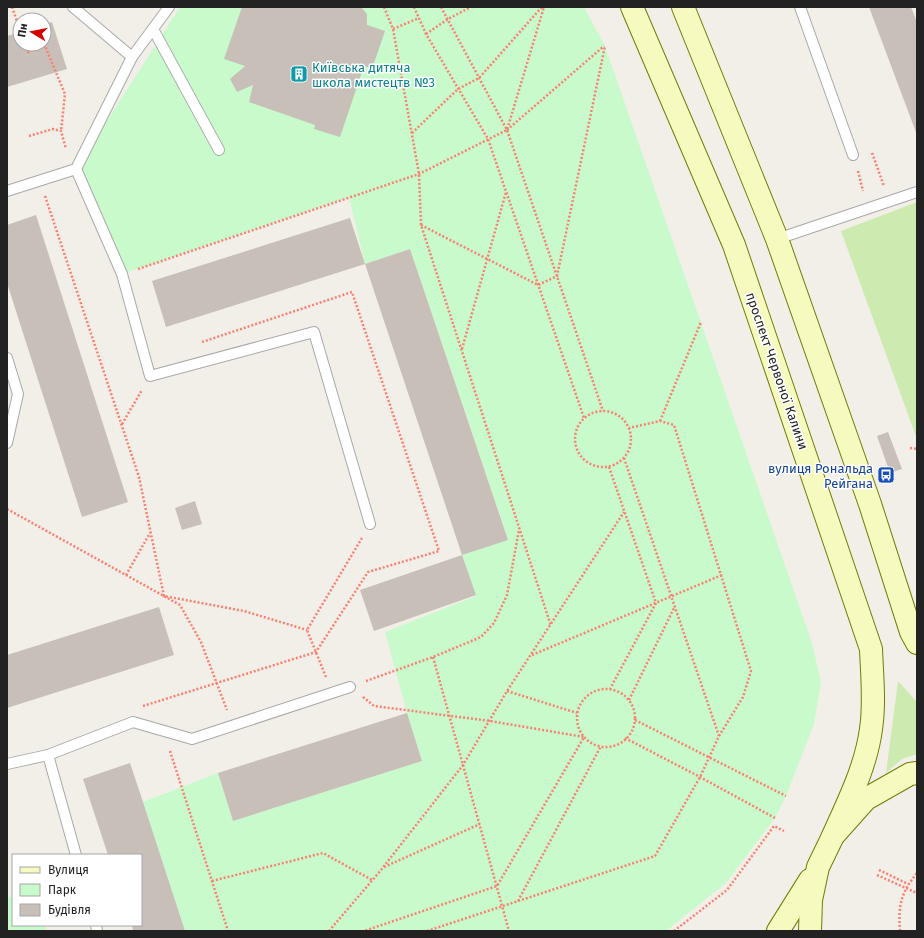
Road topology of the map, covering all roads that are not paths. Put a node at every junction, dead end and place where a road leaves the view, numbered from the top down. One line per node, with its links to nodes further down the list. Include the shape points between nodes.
1 (73, 7): 7 (lane)
2 (169, 7): 6 (lane)
3 (632, 7): 22 (main road, проспект Червоної Калини, via 734,245 871,649 871,730 859,777)
4 (683, 7): 13 (main road)
5 (800, 7): 9 (lane)
6 (153, 29): 7 (lane); 8 (lane)
7 (132, 56): 10 (lane)
8 (219, 150)
9 (853, 155)
10 (76, 169): 11 (lane); 16 (lane, via 122,274 150,376 314,332)
11 (7, 191)
12 (917, 192): 13 (lane)
13 (777, 239): 17 (main road, via 870,504 911,632)
14 (7, 358): 15 (lane, via 18,394)
15 (7, 443)
16 (370, 524)
17 (917, 643)
18 (350, 687): 19 (lane, via 192,739 133,722)
19 (48, 755): 20 (lane); 23 (lane)
20 (7, 764)
21 (917, 773): 22 (main road, via 910,774 866,799)
22 (833, 836): 24 (main road)
23 (76, 854)
24 (818, 867): 25 (main road); 26 (main road, via 811,900)
25 (778, 931)
26 (810, 931)

